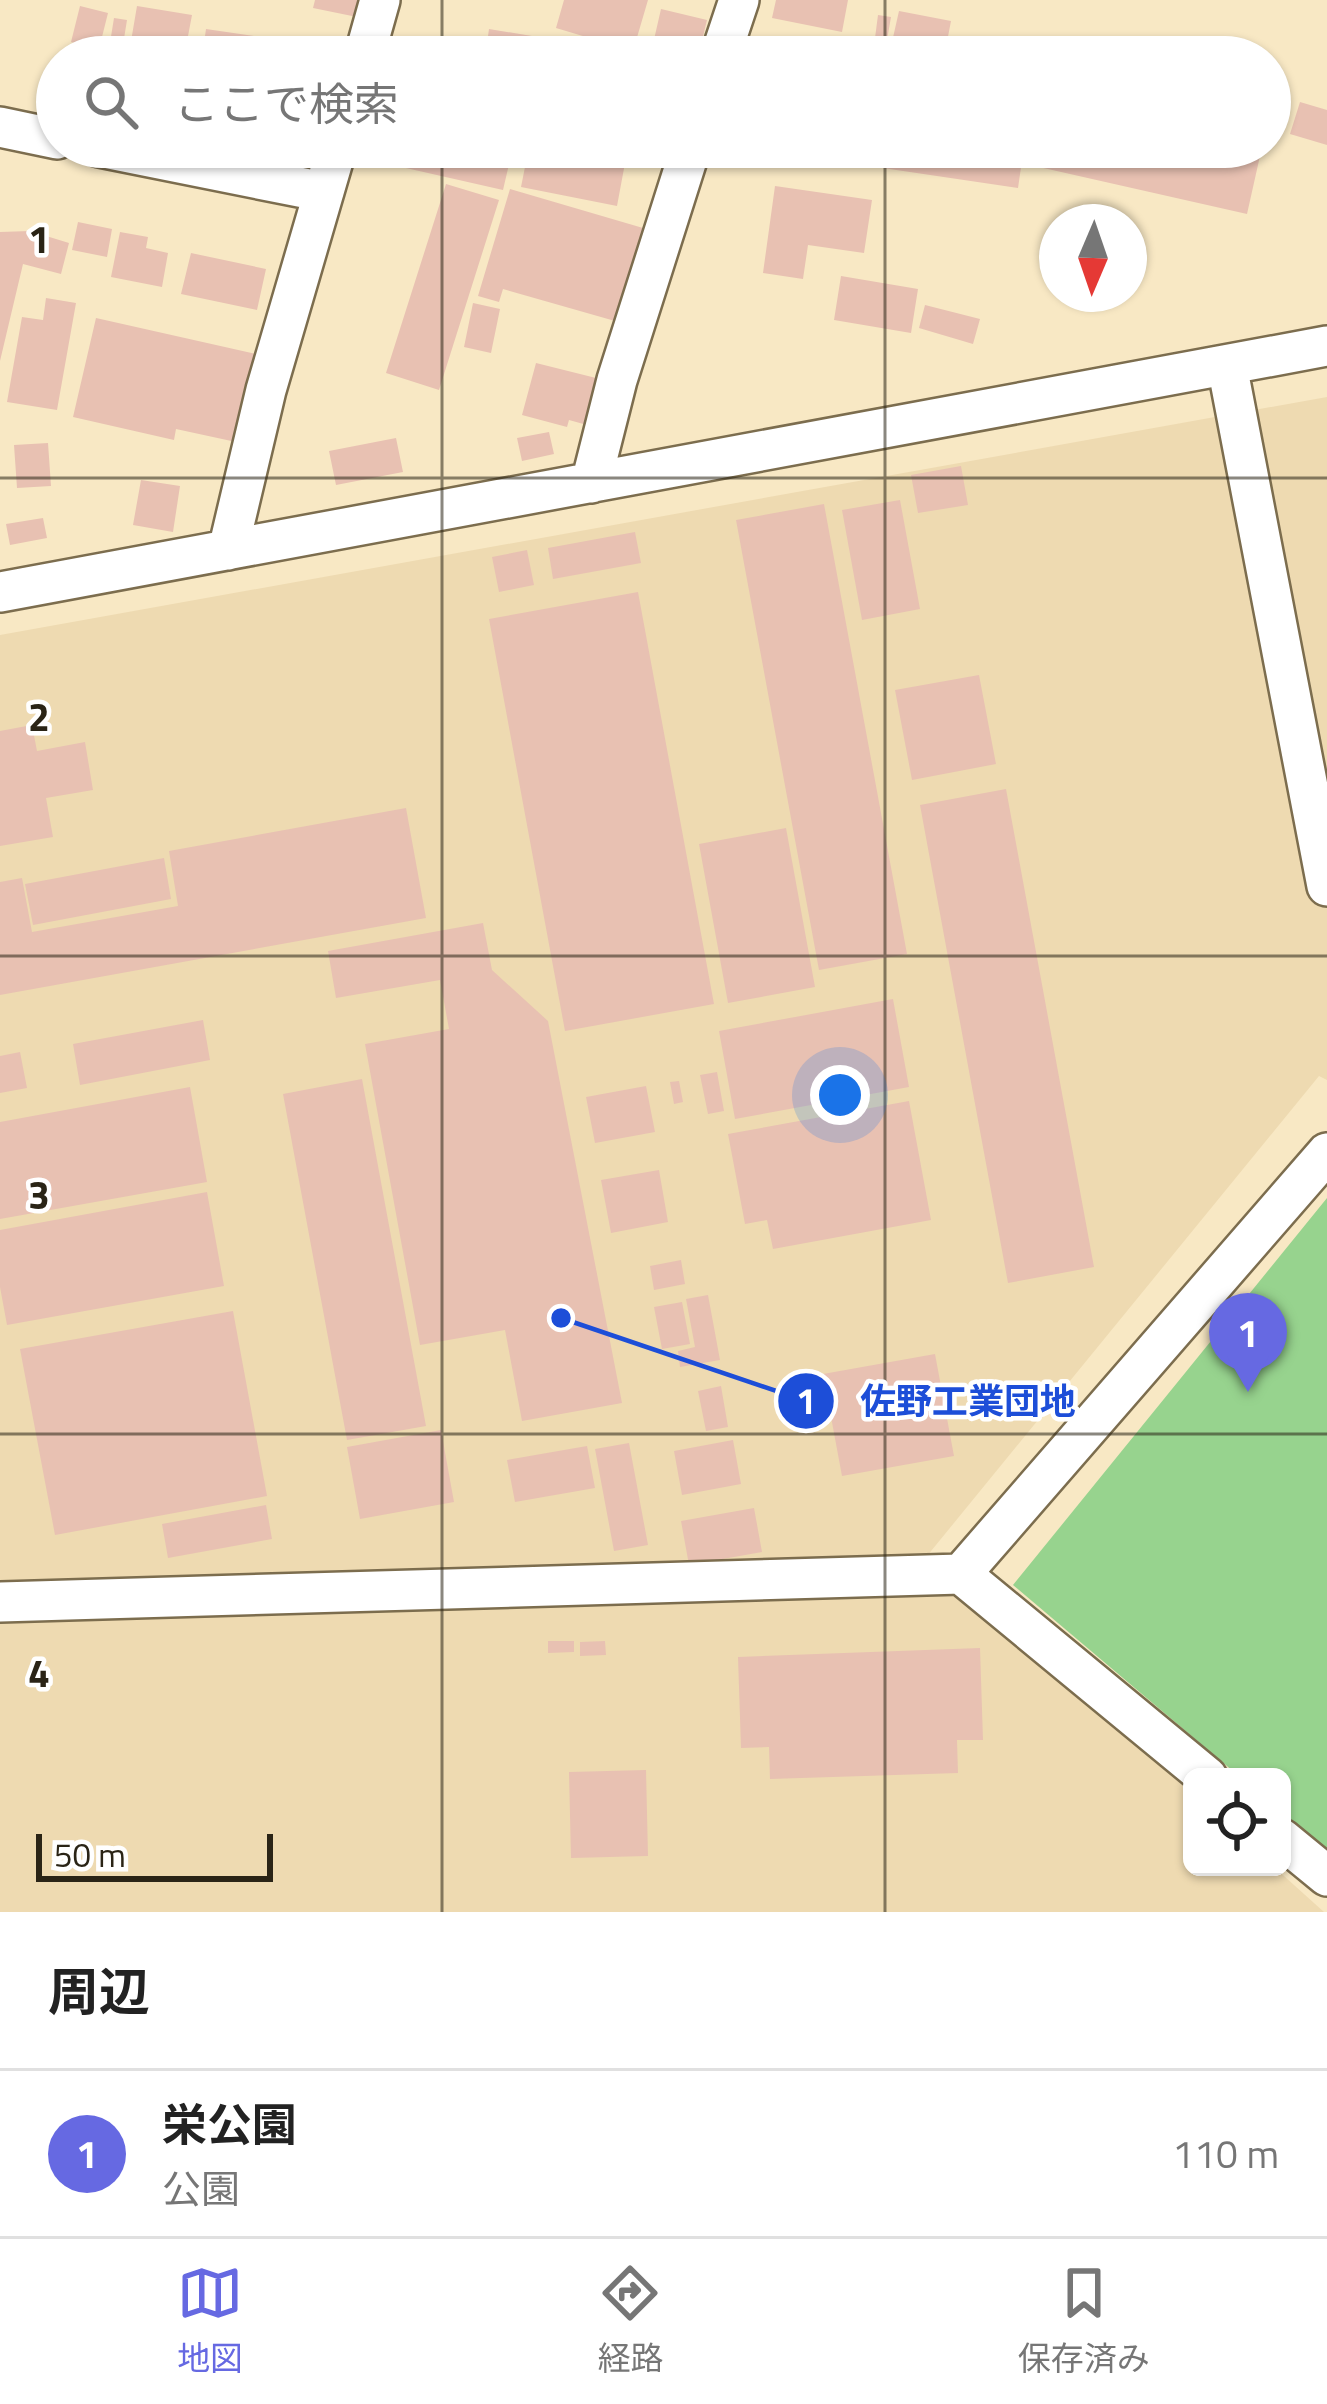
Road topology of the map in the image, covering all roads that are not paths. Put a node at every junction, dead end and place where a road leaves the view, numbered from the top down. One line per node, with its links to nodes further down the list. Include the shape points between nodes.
1 (380, 0): 3 (street)
2 (739, 0): 4 (street)
3 (370, 36)
4 (727, 36)
5 (0, 127): 6 (street)
6 (36, 135)
7 (204, 168): 10 (street)
8 (331, 168): 10 (street)
9 (684, 168): 13 (street)
10 (324, 192): 14 (street)
11 (1327, 346): 12 (street)
12 (1227, 365): 13 (street); 16 (street)
13 (590, 483): 14 (street)
14 (227, 550): 15 (street)
15 (0, 592)
16 (1327, 886)
17 (1327, 1153): 18 (street)
18 (962, 1574): 19 (street); 20 (street)
19 (0, 1602)
20 (1196, 1768)
21 (1291, 1846): 22 (street)
22 (1327, 1876)

